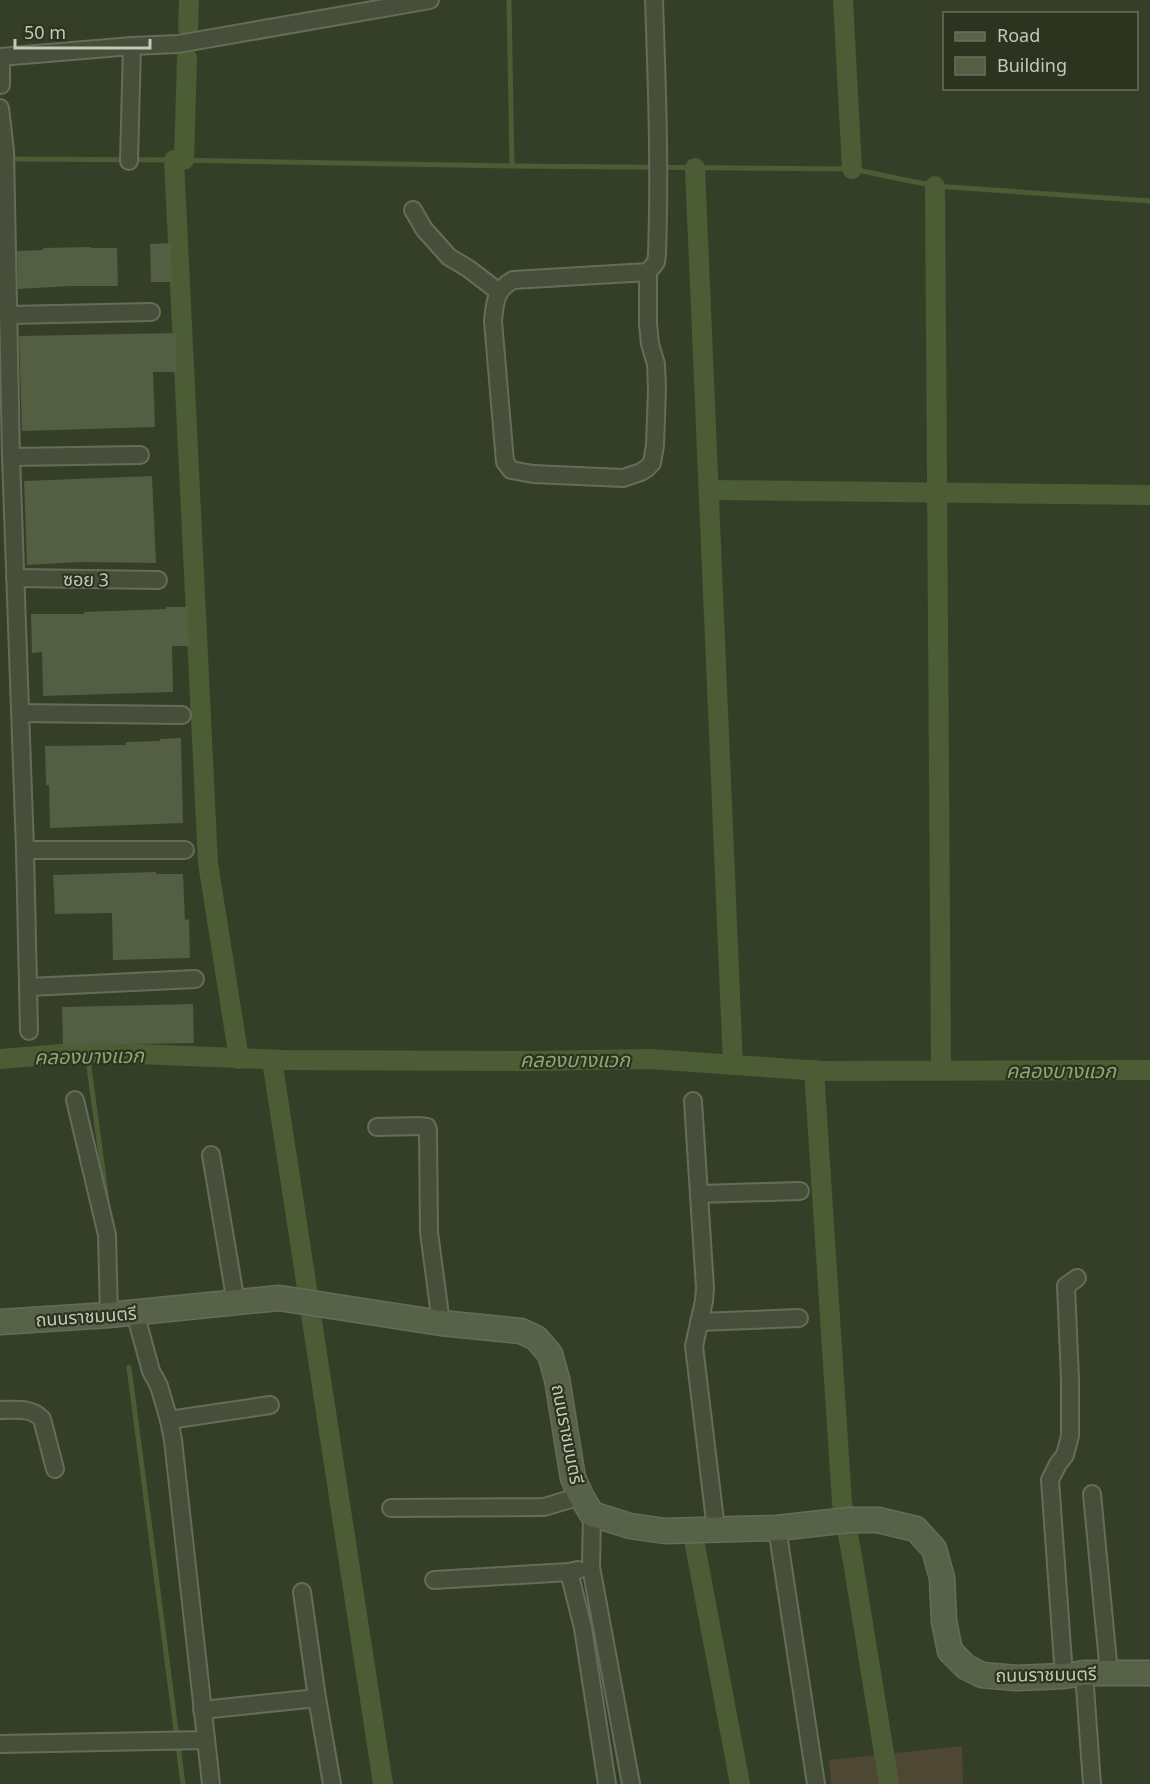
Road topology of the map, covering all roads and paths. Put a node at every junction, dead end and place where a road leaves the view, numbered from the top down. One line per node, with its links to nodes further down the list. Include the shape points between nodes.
1 (430, 0): 3 (street, via 198,41)
2 (654, 0): 9 (street, via 660,188 656,262)
3 (132, 46): 4 (street); 7 (street)
4 (0, 57): 5 (street)
5 (1, 85)
6 (0, 108): 12 (street, via 5,151)
7 (129, 161)
8 (413, 210): 10 (street, via 449,257)
9 (648, 272): 10 (street, via 513,280); 10 (street, via 648,324 656,364 656,445 647,468 623,478 532,474 511,470 505,462 493,321)
10 (499, 292)
11 (151, 312): 12 (street)
12 (8, 315): 14 (street)
13 (140, 455): 14 (street)
14 (11, 457): 15 (street)
15 (15, 578): 16 (street, ซอย 3); 17 (street)
16 (158, 580)
17 (20, 713): 18 (street); 19 (street)
18 (182, 715)
19 (26, 850): 20 (street); 22 (street)
20 (185, 850)
21 (195, 978): 22 (street)
22 (29, 987): 23 (street)
23 (29, 1031)
24 (75, 1100): 33 (street, via 107,1235)
25 (693, 1101): 29 (street)
26 (377, 1127): 37 (street, via 418,1126 428,1130 429,1232)
27 (211, 1155): 31 (street)
28 (800, 1191): 29 (street)
29 (699, 1194): 36 (street, via 705,1288)
30 (1077, 1278): 53 (street, via 1066,1286 1070,1436 1065,1455 1050,1480)
31 (236, 1303): 32 (street, ถนนราชมนตรี); 37 (street, ถนนราชมนตรี, via 279,1298)
32 (135, 1313): 33 (street, ถนนราชมนตรี); 40 (street)
33 (109, 1316): 35 (street, ถนนราชมนตรี)
34 (799, 1318): 36 (street)
35 (0, 1322)
36 (699, 1322): 46 (street, via 694,1346)
37 (441, 1323): 43 (street, ถนนราชมนตรี, via 521,1331 536,1338 550,1354 573,1478)
38 (270, 1405): 40 (street)
39 (0, 1410): 41 (street, via 37,1413)
40 (169, 1420): 55 (street)
41 (55, 1469)
42 (1092, 1494): 52 (street)
43 (587, 1505): 44 (street); 46 (street, ถนนราชมนตรี, via 630,1526 665,1531); 47 (street)
44 (391, 1508)
45 (777, 1528): 46 (street, ถนนราชมนตรี); 53 (street, ถนนราชมนตรี, via 878,1520 916,1529 934,1549 942,1578 950,1651 966,1667 982,1675 1005,1677); 62 (street)
46 (716, 1529)
47 (591, 1568): 48 (street); 61 (street)
48 (569, 1572): 49 (street); 60 (street, via 583,1628)
49 (434, 1580)
50 (302, 1592): 54 (street)
51 (1150, 1672): 52 (street, ถนนราชมนตรี)
52 (1109, 1673): 53 (street, ถนนราชมนตรี)
53 (1074, 1675): 63 (street)
54 (317, 1698): 55 (street); 59 (street)
55 (202, 1710): 56 (street)
56 (200, 1740): 57 (street); 58 (street)
57 (0, 1744)
58 (211, 1784)
59 (332, 1784)
60 (607, 1784)
61 (631, 1784)
62 (816, 1784)
63 (1092, 1784)

